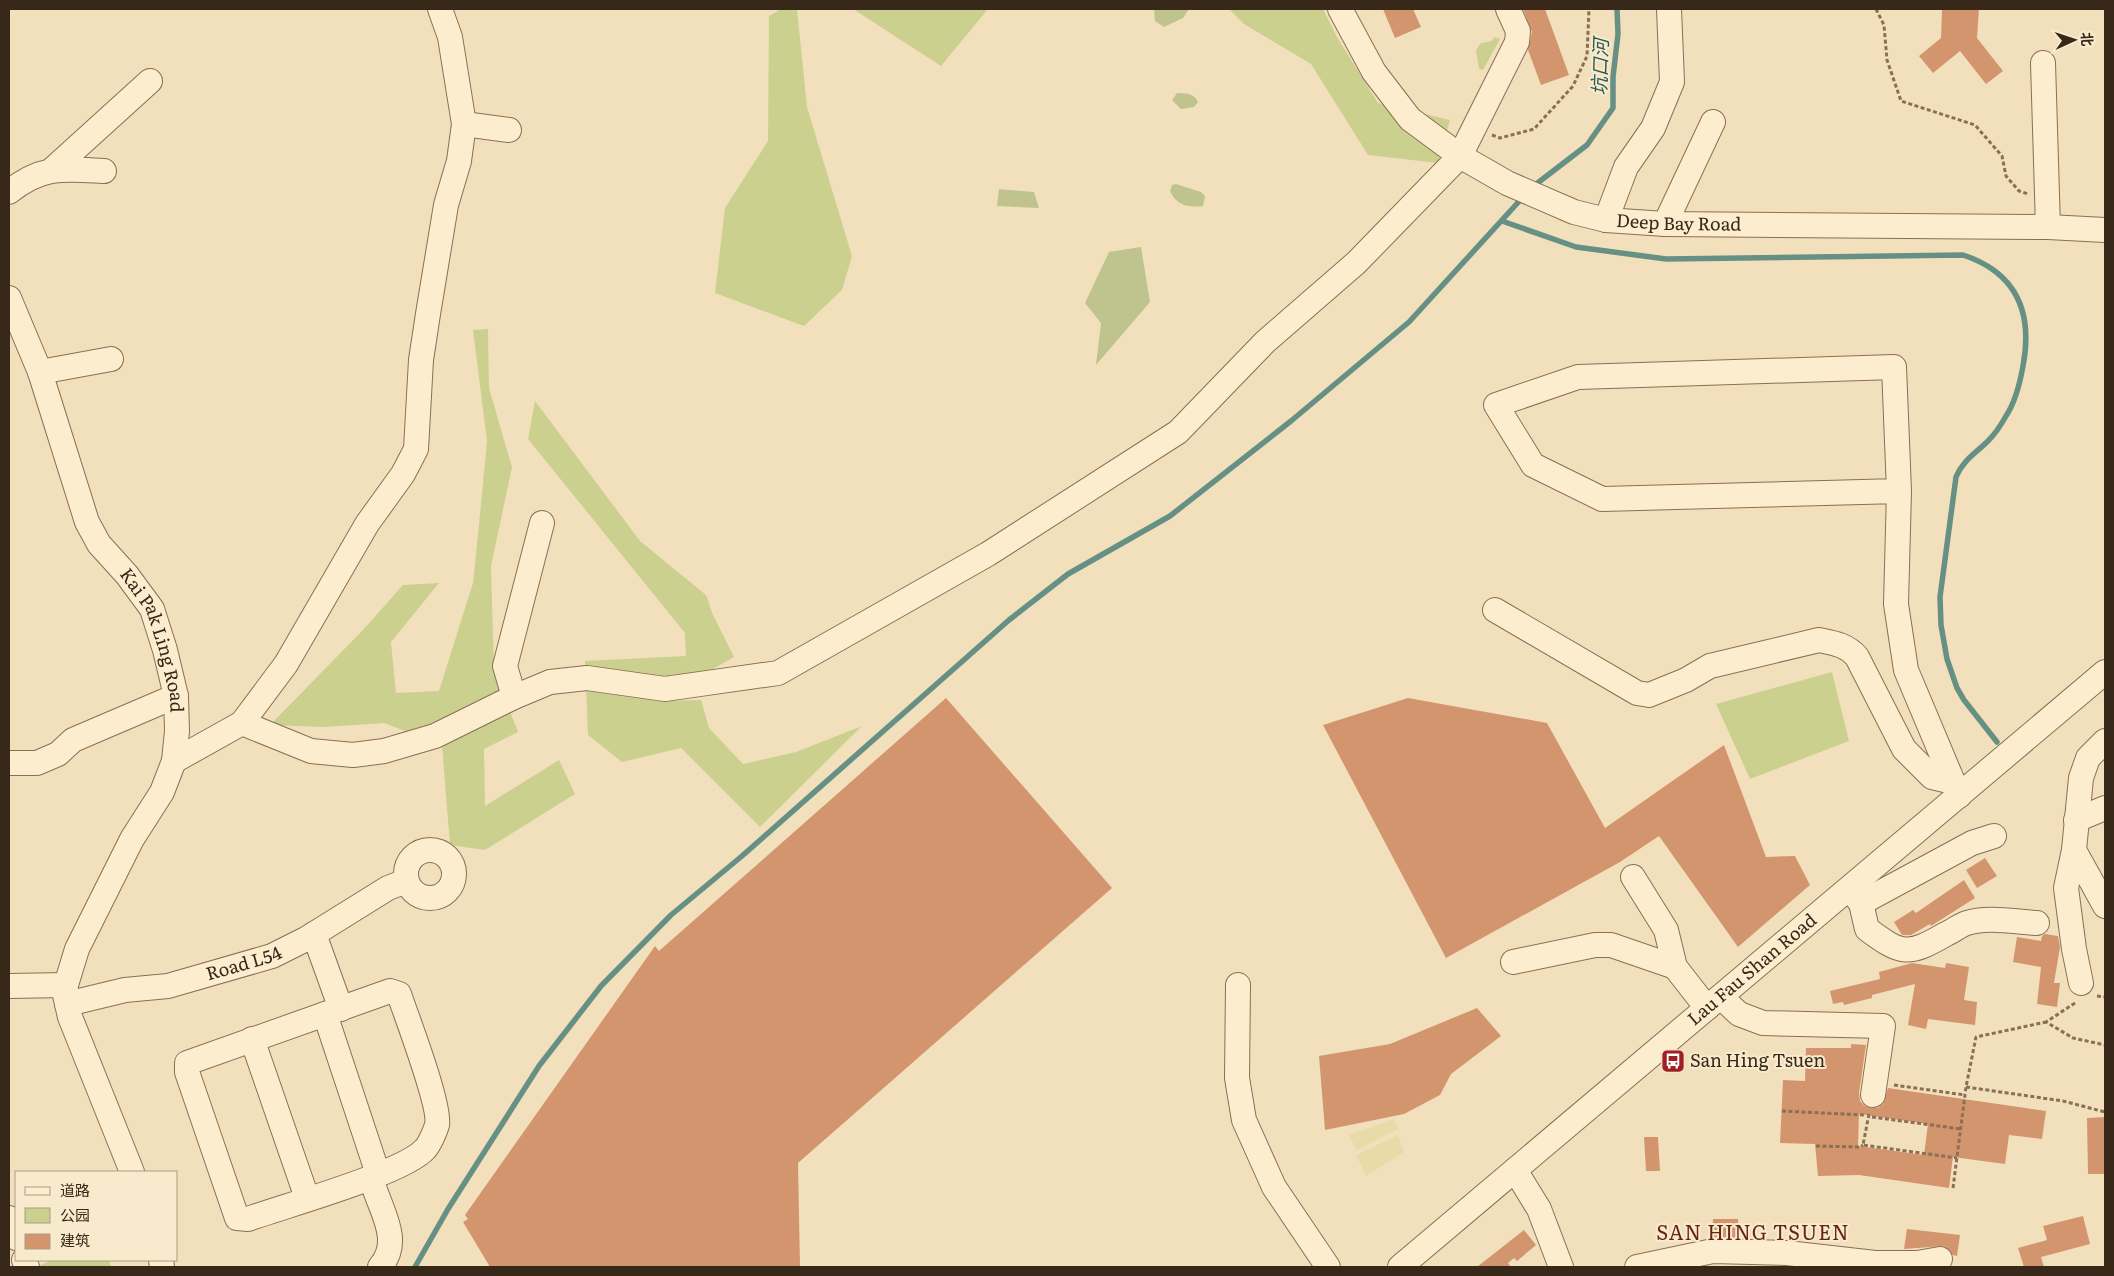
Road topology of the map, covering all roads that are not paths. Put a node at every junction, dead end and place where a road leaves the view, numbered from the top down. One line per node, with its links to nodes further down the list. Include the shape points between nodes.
1 (440, 9): 8 (street, via 450,37)
2 (1340, 9): 10 (street, Deep Bay Road, via 1374,72 1410,119)
3 (1508, 9): 10 (street, via 1518,31 1517,42)
4 (1669, 9): 14 (street, via 1672,82 1653,128 1626,166)
5 (2044, 64): 16 (street)
6 (150, 81): 11 (street)
7 (1713, 122): 15 (street)
8 (464, 124): 9 (street); 27 (street, via 459,161 446,205 421,360 416,449 404,474 367,524 286,664)
9 (509, 130)
10 (1460, 156): 14 (street, Deep Bay Road, via 1549,202); 26 (street, via 1356,263 1265,342 1178,432 988,554 778,673 665,688 587,678 550,682)
11 (52, 169): 12 (street); 13 (street, via 19,183)
12 (104, 171)
13 (9, 192)
14 (1606, 220): 15 (street, Deep Bay Road)
15 (1665, 224): 16 (street, Deep Bay Road)
16 (2048, 227): 17 (street, Deep Bay Road)
17 (2105, 230)
18 (9, 298): 20 (street, Kai Pak Ling Road)
19 (111, 359): 20 (street)
20 (40, 372): 25 (street, Kai Pak Ling Road, via 87,522 98,544 127,575 152,610)
21 (1900, 491): 21 (street, via 1602,499 1533,465 1496,406 1578,377 1894,367); 31 (street, via 1896,604 1906,670)
22 (542, 523): 26 (street, via 505,666)
23 (1495, 610): 31 (street, via 1637,693 1649,695 1710,666 1819,640 1837,643 1851,649 1857,657 1904,749 1932,777)
24 (2105, 672): 31 (street, Lau Fau Shan Road)
25 (176, 696): 29 (street, Kai Pak Ling Road); 30 (street, via 73,740 58,754 36,763)
26 (514, 697): 27 (street, via 435,736 353,755 311,751)
27 (242, 723): 29 (street)
28 (2105, 740): 33 (street, via 2088,758 2081,778)
29 (174, 761): 47 (street, Kai Pak Ling Road, via 162,792 132,839 78,949)
30 (9, 763)
31 (1956, 789): 38 (street, Lau Fau Shan Road)
32 (2105, 808): 33 (street)
33 (2076, 820): 35 (street)
34 (1994, 836): 38 (street)
35 (2074, 850): 39 (street); 46 (street, via 2066,888 2074,949)
36 (1633, 877): 43 (street, via 1666,930)
37 (406, 881): 41 (street, Road L54, via 388,888)
38 (1855, 896): 40 (street, via 1867,930 1886,944 1903,951 1933,942 1967,922); 48 (street, Lau Fau Shan Road)
39 (2105, 906)
40 (2037, 923)
41 (314, 934): 47 (street, Road L54, via 272,956 168,986); 49 (street)
42 (1513, 962): 43 (street, via 1595,945 1611,945)
43 (1675, 967): 48 (street)
44 (1238, 985): 60 (street, via 1237,1078 1244,1120 1274,1187)
45 (9, 986): 47 (street, Road L54)
46 (2084, 992)
47 (67, 995): 53 (street)
48 (1714, 1002): 51 (street, via 1763,1023 1887,1018); 52 (street, Lau Fau Shan Road)
49 (333, 1012): 50 (street); 54 (street); 54 (street, via 390,991 399,994 435,1105 437,1125 425,1149)
50 (252, 1040): 55 (street); 55 (street, via 187,1063 187,1072 233,1210 238,1218 248,1218)
51 (1872, 1097)
52 (1515, 1170): 61 (street, Lau Fau Shan Road); 62 (street, via 1539,1209)
53 (132, 1171)
54 (377, 1182): 55 (street); 59 (street, via 391,1235 391,1248)
55 (307, 1198)
56 (9, 1218): 57 (street)
57 (15, 1235)
58 (1940, 1259): 63 (street, via 1917,1263 1875,1263 1787,1253 1713,1251)
59 (380, 1267)
60 (1328, 1267)
61 (1400, 1267)
62 (1562, 1267)
63 (1637, 1267)

